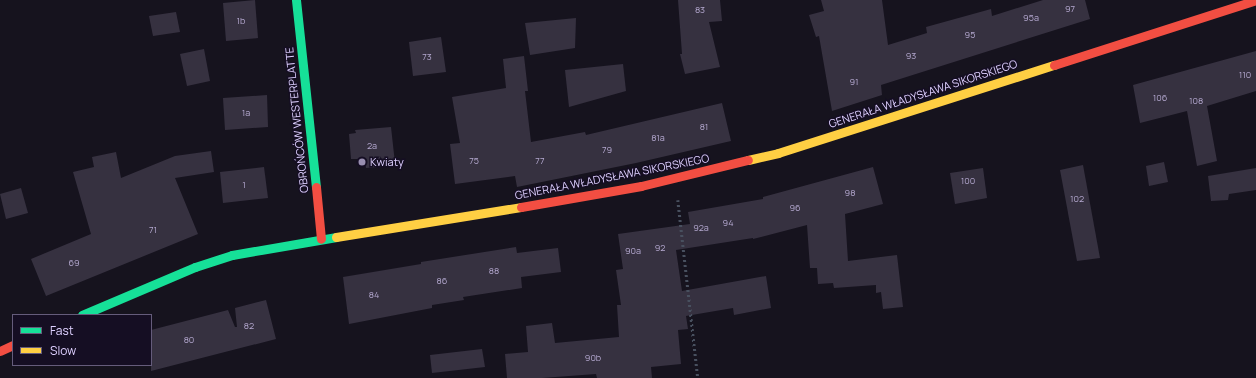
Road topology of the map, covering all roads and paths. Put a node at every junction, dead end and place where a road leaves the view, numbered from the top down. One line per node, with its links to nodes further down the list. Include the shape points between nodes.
1 (296, 0): 4 (street, OBROŃCÓW WESTERPLATTE)
2 (1256, 0): 3 (street, GENERAŁA WŁADYSŁAWA SIKORSKIEGO, via 778,153)
3 (674, 178): 4 (street, GENERAŁA WŁADYSŁAWA SIKORSKIEGO, via 548,203); 8 (path)
4 (321, 239): 5 (street, GENERAŁA WŁADYSŁAWA SIKORSKIEGO, via 271,247 195,267)
5 (84, 314)
6 (12, 345): 7 (street)
7 (0, 351)
8 (698, 378)

